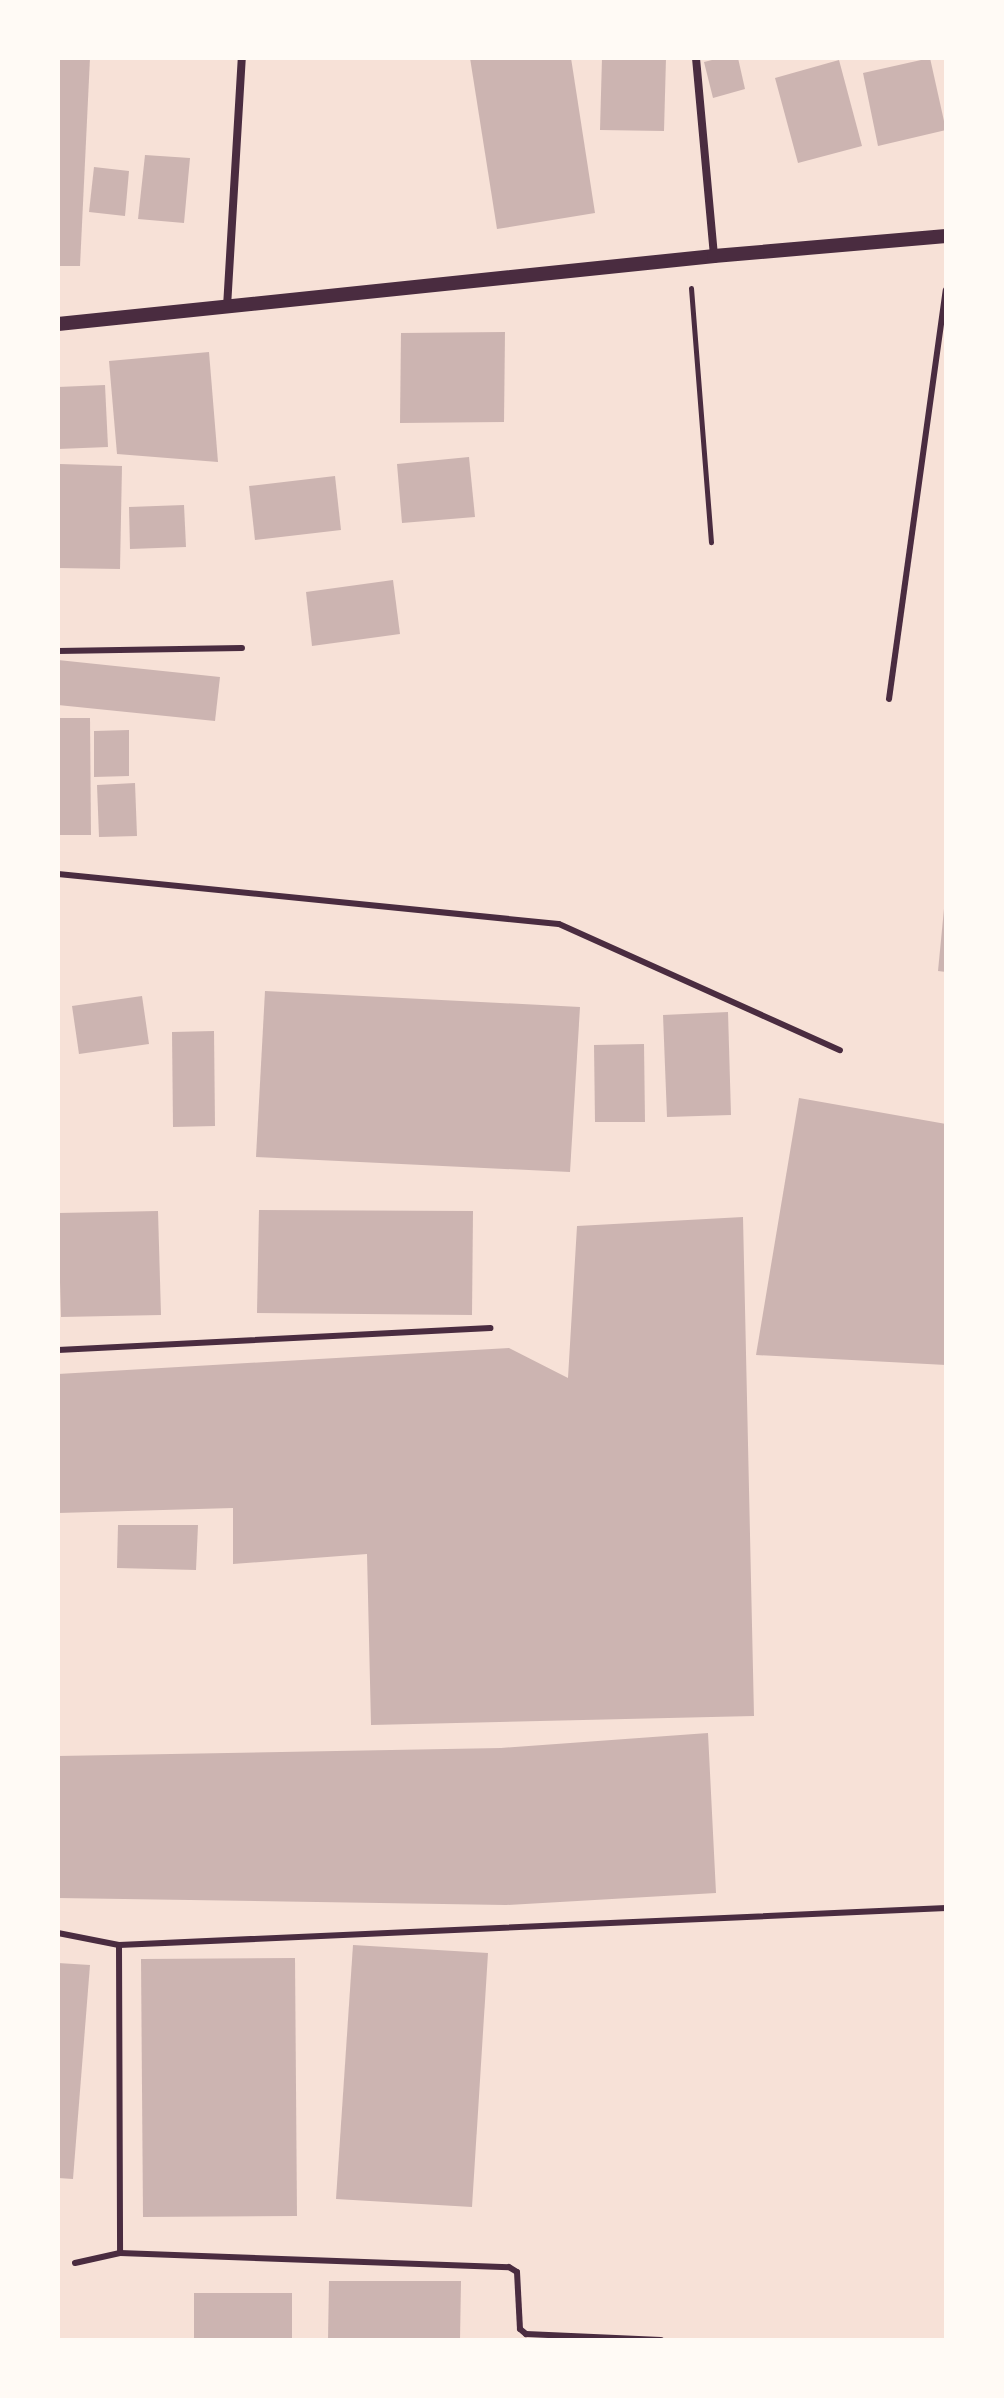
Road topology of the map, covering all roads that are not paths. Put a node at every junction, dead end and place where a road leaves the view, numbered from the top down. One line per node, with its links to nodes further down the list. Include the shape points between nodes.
1 (242, 58): 6 (street)
2 (696, 58): 4 (street)
3 (946, 236): 4 (street)
4 (714, 256): 6 (street)
5 (946, 290): 10 (lane)
6 (227, 307): 7 (street)
7 (58, 324)
8 (242, 648): 9 (lane)
9 (58, 651)
10 (889, 699)
11 (58, 874): 12 (lane, via 559,924)
12 (840, 1050)
13 (490, 1328): 14 (lane)
14 (58, 1350)
15 (946, 1908): 17 (lane)
16 (58, 1933): 17 (lane)
17 (119, 1945): 18 (lane)
18 (120, 2253): 19 (lane); 20 (lane, via 509,2267 517,2272 520,2329 526,2334)
19 (75, 2263)
20 (661, 2340)

